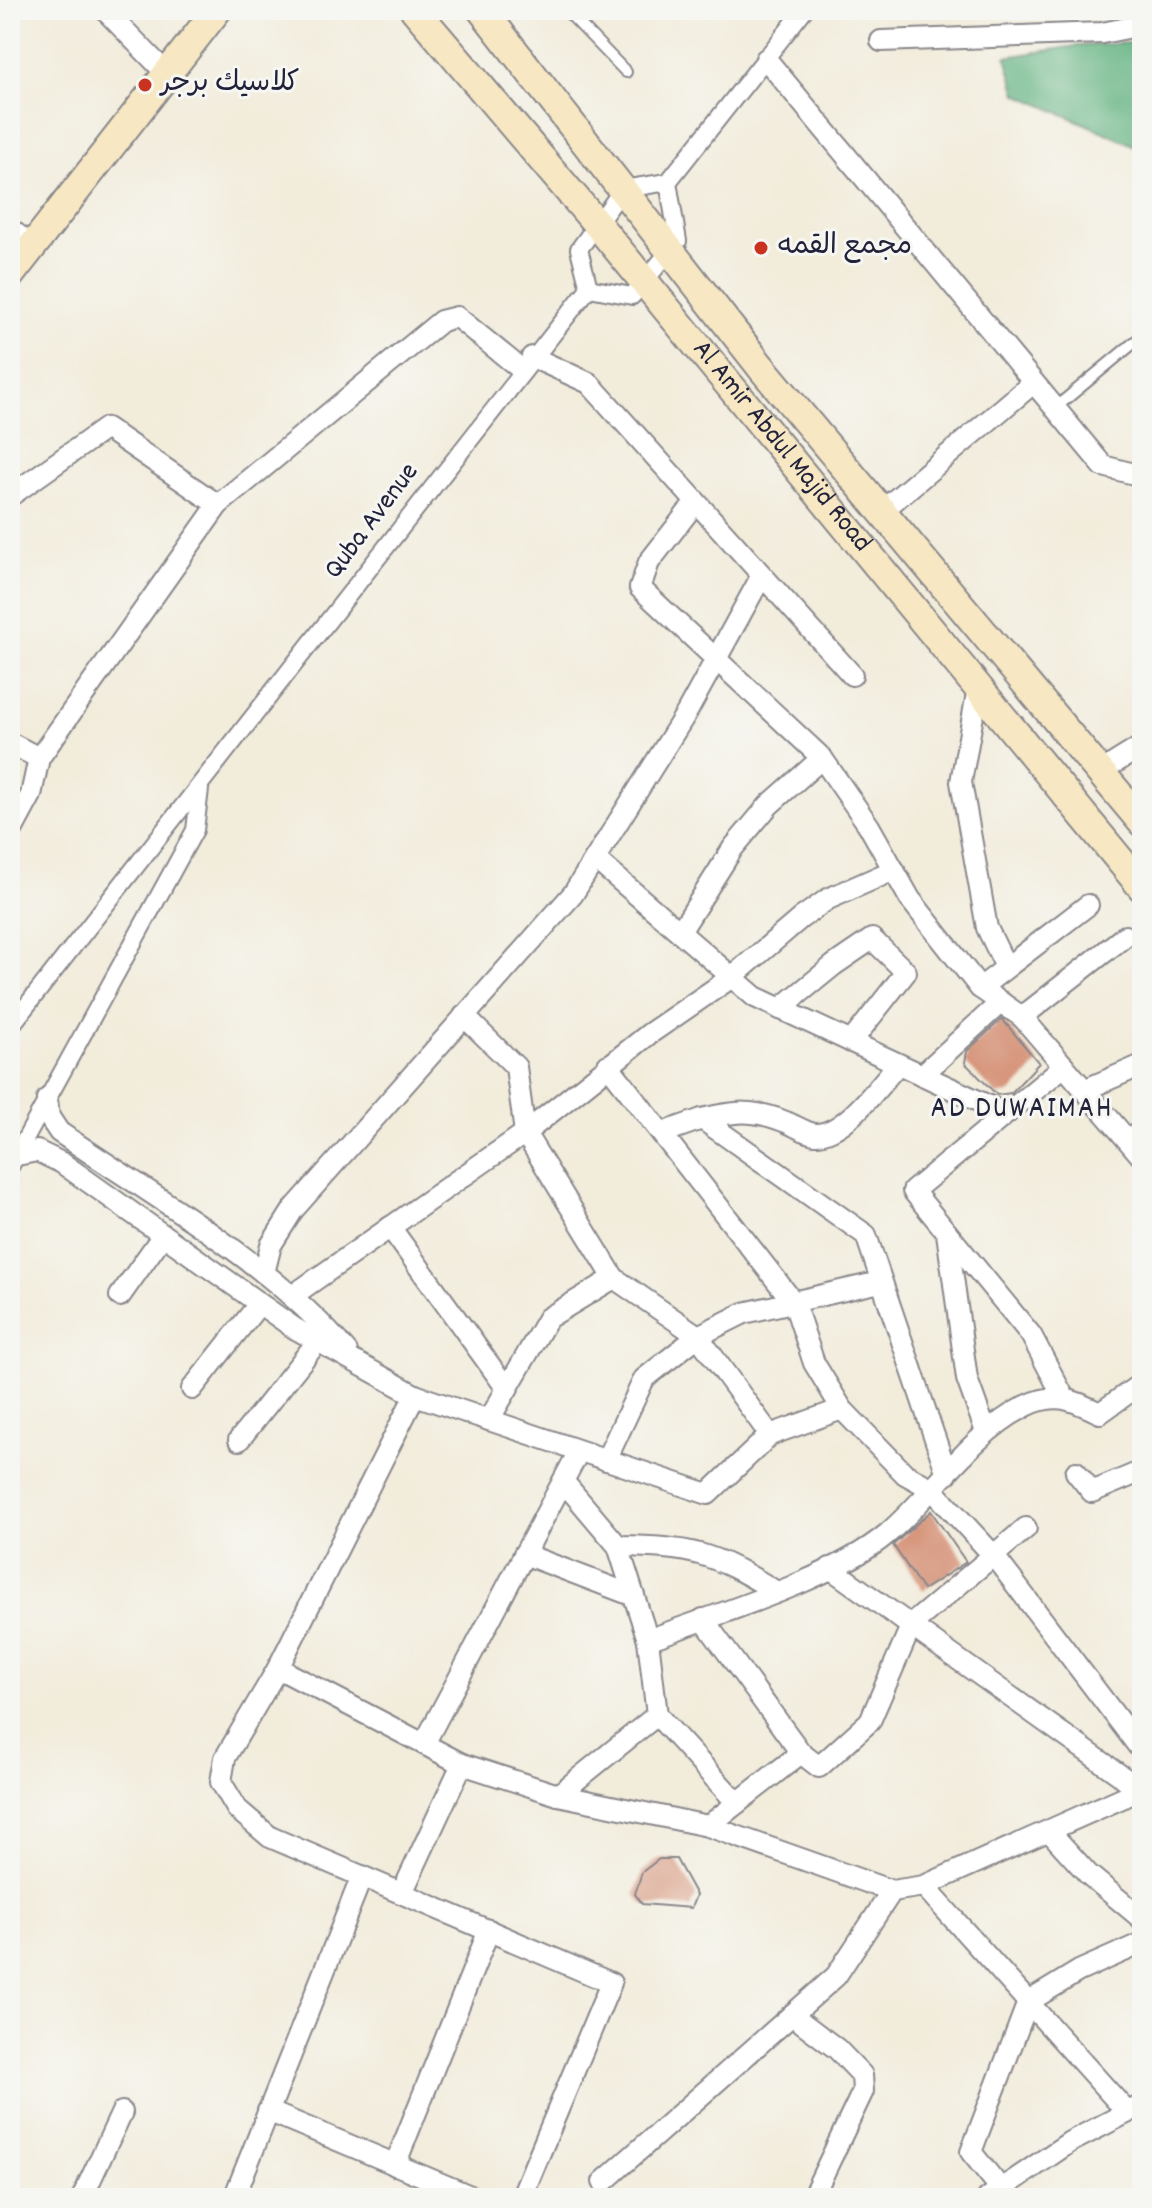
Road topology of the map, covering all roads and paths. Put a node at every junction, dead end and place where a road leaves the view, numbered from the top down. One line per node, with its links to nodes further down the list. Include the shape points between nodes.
1 (105, 10): 11 (street)
2 (217, 10): 11 (main road)
3 (415, 10): 14 (main road, Al Amir Abdul Majid Road)
4 (482, 10): 13 (main road, Al Amir Abdul Majid Road)
5 (566, 10): 10 (lane)
6 (804, 10): 9 (street)
7 (1142, 25): 8 (street, via 1102,33)
8 (881, 41)
9 (766, 59): 12 (street); 21 (street)
10 (626, 72)
11 (166, 73): 15 (main road)
12 (668, 182): 13 (street); 17 (street, via 678,241)
13 (623, 189): 14 (street); 27 (main road, Al Amir Abdul Majid Road)
14 (597, 224): 17 (main road, Al Amir Abdul Majid Road); 18 (street, via 579,249)
15 (21, 238): 16 (main road)
16 (10, 275)
17 (644, 282): 18 (street, via 632,296); 30 (main road, Al Amir Abdul Majid Road)
18 (589, 288): 20 (street, Quba Avenue)
19 (1142, 336): 22 (lane)
20 (527, 364): 25 (street, via 589,383); 26 (street, via 457,317 441,321); 39 (street, Quba Avenue)
21 (1033, 383): 22 (street); 27 (street)
22 (1055, 408): 23 (street, via 1103,466)
23 (1142, 476)
24 (10, 496): 26 (street, via 106,428)
25 (695, 503): 28 (street); 31 (street, via 649,562 640,588)
26 (218, 505): 36 (street)
27 (882, 511): 29 (main road, Al Amir Abdul Majid Road)
28 (761, 577): 31 (street); 32 (street)
29 (949, 592): 30 (main road); 38 (main road, Al Amir Abdul Majid Road)
30 (919, 617): 33 (main road, Al Amir Abdul Majid Road)
31 (717, 658): 37 (street); 42 (street)
32 (852, 675)
33 (978, 688): 44 (main road, Al Amir Abdul Majid Road); 48 (street, via 961,782 987,928)
34 (10, 743): 36 (street)
35 (1142, 746): 38 (street)
36 (39, 758): 41 (street, via 31,795)
37 (822, 758): 43 (street); 46 (street, via 733,848)
38 (1100, 772): 40 (main road, Al Amir Abdul Majid Road)
39 (201, 788): 55 (street, Quba Avenue); 63 (street, Quba Avenue, via 195,830)
40 (1142, 822)
41 (10, 834)
42 (595, 859): 46 (street); 53 (street, via 573,894)
43 (894, 870): 49 (street, via 828,899); 50 (street, via 910,899)
44 (1142, 887)
45 (1088, 905): 48 (street)
46 (680, 932): 49 (street)
47 (1125, 936): 54 (street)
48 (1006, 967): 50 (street)
49 (732, 977): 52 (street); 58 (street)
50 (980, 988): 51 (street)
51 (1001, 1002): 54 (street); 61 (street)
52 (780, 1009): 56 (street); 56 (street, via 872,939 906,972)
53 (464, 1016): 67 (street, via 516,1067); 73 (street, via 293,1210 271,1245)
54 (1022, 1017): 60 (street)
55 (10, 1027)
56 (851, 1042): 57 (street)
57 (898, 1064): 61 (street); 65 (street, via 851,1117 833,1129 815,1134 739,1110)
58 (608, 1065): 66 (street); 67 (street)
59 (1142, 1065): 62 (street)
60 (1064, 1066): 62 (street); 64 (street)
61 (922, 1075): 64 (street)
62 (1084, 1090): 68 (street)
63 (47, 1099): 69 (street, Quba Avenue); 73 (street, via 49,1117 59,1132)
64 (1006, 1114): 71 (street, via 913,1191)
65 (702, 1119): 66 (street); 75 (street, via 866,1235)
66 (665, 1132): 78 (street)
67 (525, 1133): 70 (street); 74 (street)
68 (1142, 1157)
69 (14, 1161): 72 (street, via 37,1151 62,1163)
70 (390, 1227): 77 (street); 85 (street)
71 (947, 1233): 87 (street, via 1031,1335); 90 (street, via 967,1379)
72 (163, 1235): 76 (street); 79 (street)
73 (264, 1273): 77 (street)
74 (614, 1278): 80 (street); 85 (street, via 548,1318)
75 (880, 1282): 78 (street); 97 (street)
76 (120, 1296)
77 (292, 1296): 82 (street)
78 (794, 1303): 80 (street, via 744,1313); 88 (street, via 814,1363)
79 (259, 1304): 81 (street); 84 (street)
80 (698, 1336): 91 (street); 94 (street, via 644,1379)
81 (318, 1341): 82 (street); 92 (street)
82 (356, 1362): 86 (street)
83 (1142, 1383): 87 (street, via 1100,1413)
84 (192, 1389)
85 (507, 1389): 89 (street)
86 (415, 1395): 89 (street); 110 (street)
87 (1063, 1396): 90 (street, via 1028,1405)
88 (842, 1409): 91 (street); 99 (street, via 905,1474)
89 (489, 1420): 93 (street)
90 (986, 1432): 97 (street)
91 (770, 1435): 94 (street, via 708,1494)
92 (239, 1440)
93 (579, 1451): 94 (street); 98 (street)
94 (606, 1460)
95 (1142, 1471): 96 (street, via 1092,1492)
96 (1076, 1472)
97 (947, 1474): 99 (street)
98 (563, 1481): 101 (street); 102 (street)
99 (932, 1489): 103 (street); 104 (street, via 886,1535)
100 (1026, 1528): 103 (street)
101 (618, 1546): 105 (street, via 679,1547 729,1562); 106 (street)
102 (524, 1554): 106 (street); 112 (street)
103 (994, 1556): 108 (street); 113 (street)
104 (830, 1568): 105 (street); 108 (street)
105 (775, 1591): 107 (street)
106 (634, 1596): 109 (street)
107 (703, 1619): 109 (street); 114 (street)
108 (912, 1624): 114 (street, via 870,1721 819,1767); 116 (street)
109 (648, 1640): 111 (street)
110 (278, 1668): 112 (street); 121 (street, via 225,1758 221,1782 237,1809 270,1837)
111 (657, 1715): 117 (street); 118 (street)
112 (424, 1744): 115 (street)
113 (1142, 1751)
114 (801, 1753): 118 (street)
115 (462, 1764): 117 (street); 124 (street)
116 (1141, 1790): 120 (street)
117 (558, 1795): 119 (street)
118 (737, 1803): 119 (street)
119 (708, 1826): 123 (street)
120 (1050, 1832): 122 (street); 125 (street, via 1088,1874)
121 (362, 1876): 124 (street); 131 (street)
122 (924, 1886): 123 (street); 128 (street)
123 (892, 1891): 129 (street, via 836,1976)
124 (402, 1893): 126 (street)
125 (1142, 1919)
126 (489, 1930): 133 (street); 139 (street, via 611,1983)
127 (1142, 1943): 128 (street, via 1079,1971)
128 (1028, 2002): 130 (street); 135 (street, via 971,2152)
129 (792, 2015): 134 (street); 140 (street, via 862,2075 863,2091)
130 (1134, 2108): 135 (street, via 1070,2142)
131 (268, 2111): 133 (street); 137 (street)
132 (122, 2112): 136 (street)
133 (395, 2165): 138 (street)
134 (603, 2182)
135 (995, 2193)
136 (82, 2198)
137 (234, 2198)
138 (475, 2198)
139 (521, 2198)
140 (812, 2198)

